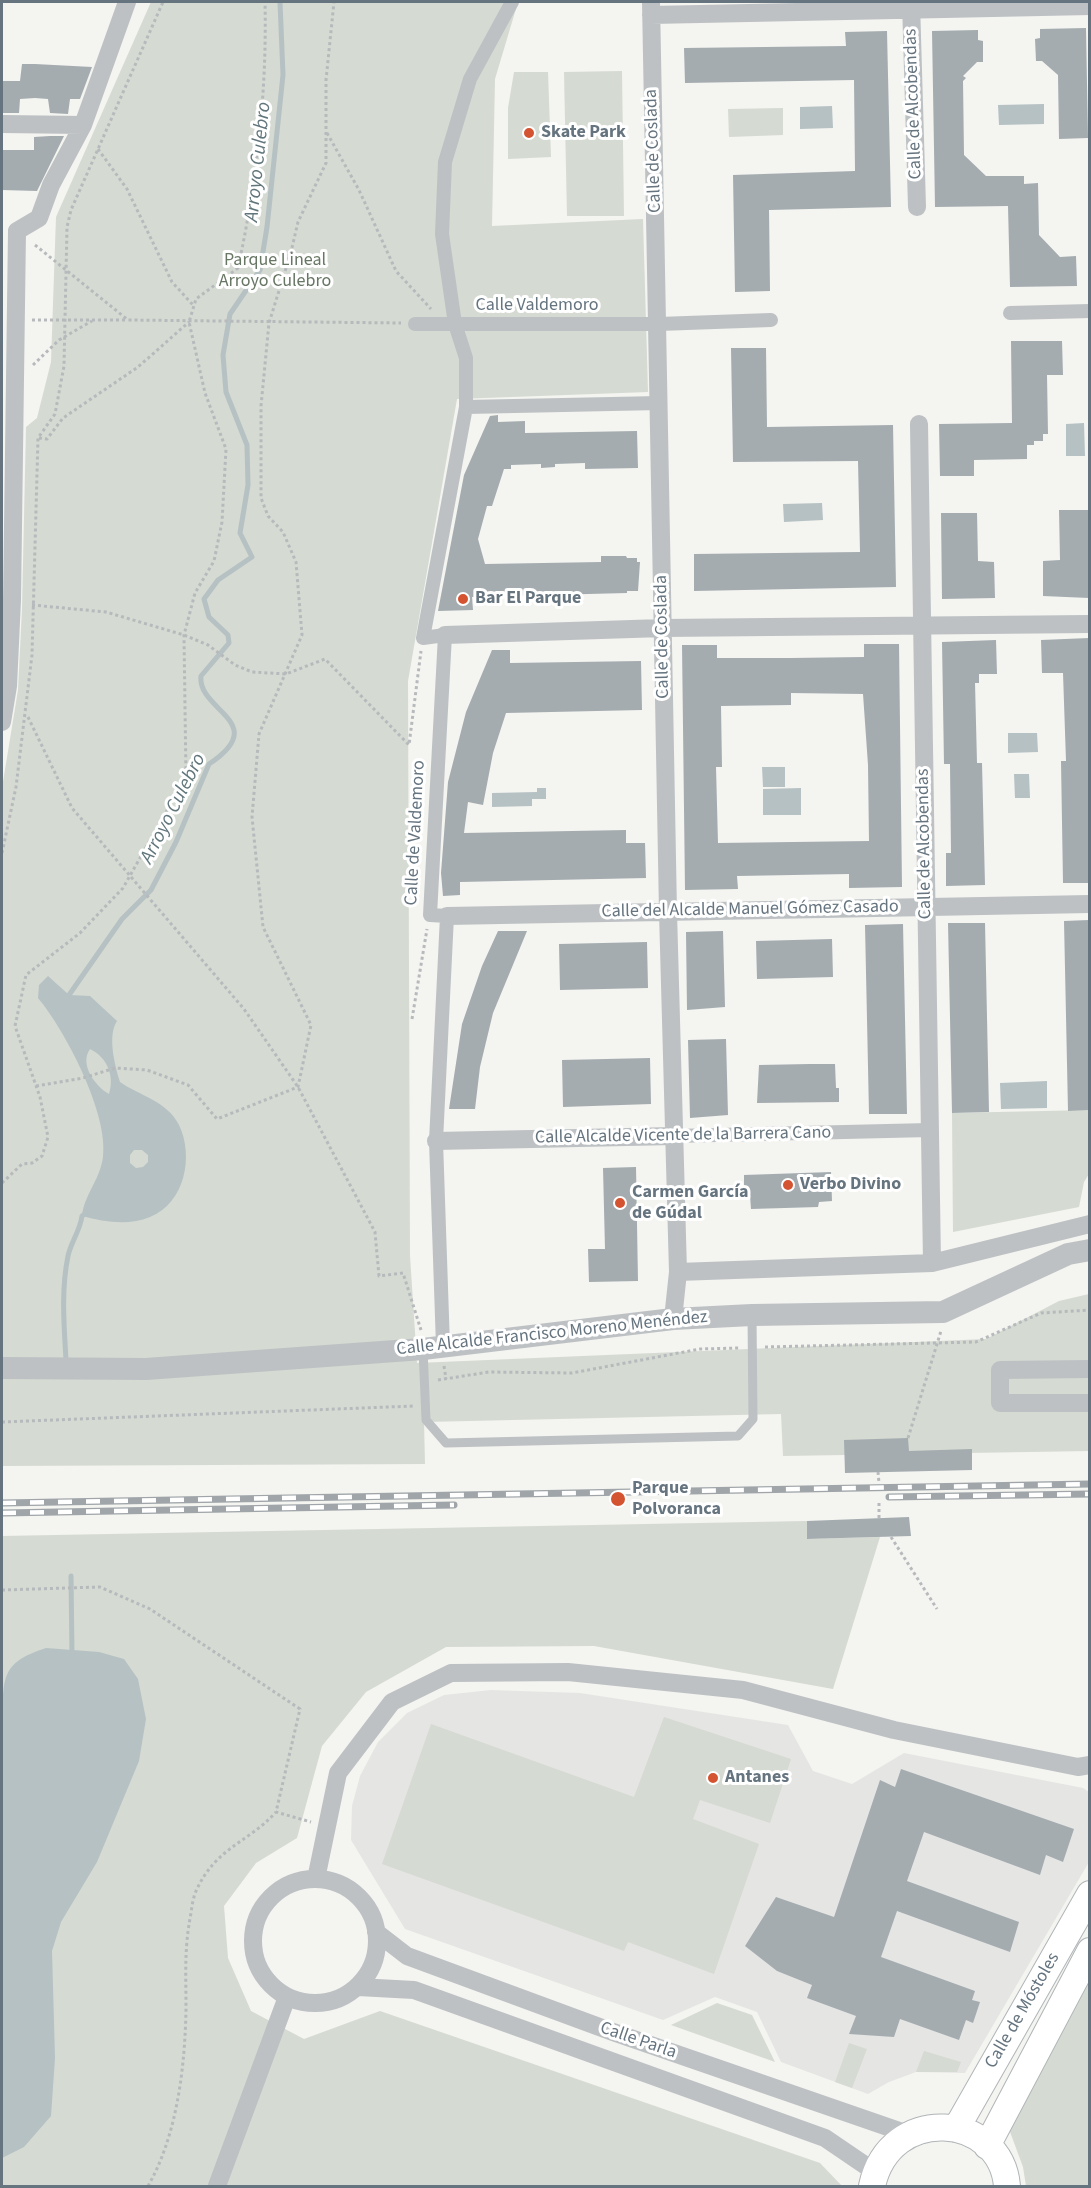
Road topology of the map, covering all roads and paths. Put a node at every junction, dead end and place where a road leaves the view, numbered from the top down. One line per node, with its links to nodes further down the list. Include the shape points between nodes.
1 (127, 2): 10 (street)
2 (163, 2): 12 (path)
3 (265, 2): 16 (path, via 266,65 252,204 238,268 196,299)
4 (334, 2): 11 (path, via 326,80)
5 (512, 2): 27 (street, via 470,79 445,162 442,234)
6 (911, 6): 7 (street); 8 (street); 13 (street, Calle de Alcobendas)
7 (1089, 6)
8 (651, 8): 28 (street, Calle de Coslada)
9 (2, 124): 10 (street)
10 (84, 125): 14 (street, via 51,185 39,218)
11 (326, 131): 25 (path, via 326,163 297,222); 27 (path, via 359,190 396,271)
12 (98, 149): 15 (path, via 71,210); 16 (path, via 127,189 171,282)
13 (916, 207)
14 (9, 230): 15 (path); 19 (street)
15 (66, 270): 20 (path); 22 (path)
16 (194, 305): 24 (path)
17 (1089, 311): 18 (street)
18 (1010, 313)
19 (15, 320): 20 (path); 30 (street)
20 (65, 320): 21 (path); 29 (path)
21 (94, 320): 22 (path); 29 (path)
22 (128, 320): 24 (path)
23 (771, 320): 28 (street, Calle Valdemoro)
24 (189, 322): 25 (path); 36 (path, via 138,368 63,418 47,438); 44 (path, via 205,393 226,449 222,522 214,561 195,592)
25 (269, 323): 26 (path); 46 (path, via 261,406 261,498 296,562 302,634)
26 (415, 324): 27 (street, Calle Valdemoro)
27 (449, 324): 28 (street, Calle Valdemoro); 32 (street, via 465,358)
28 (659, 324): 31 (street, Calle de Coslada)
29 (65, 337): 30 (path); 36 (path, via 55,414)
30 (14, 382): 33 (street)
31 (660, 403): 32 (street); 42 (street, Calle de Coslada)
32 (466, 407): 45 (street)
33 (8, 410): 35 (street)
34 (919, 424): 41 (street, Calle de Alcobendas)
35 (13, 438): 36 (path); 37 (street)
36 (38, 438): 39 (path)
37 (7, 512): 38 (street)
38 (12, 600): 39 (path); 47 (street)
39 (33, 605): 44 (path, via 106,612); 48 (path)
40 (1089, 624): 41 (street)
41 (921, 627): 42 (street); 53 (street, Calle de Alcobendas)
42 (663, 628): 43 (street); 54 (street, Calle de Coslada)
43 (446, 634): 45 (street); 55 (street, Calle de Valdemoro)
44 (184, 635): 46 (path, via 252,672); 51 (path, via 186,777)
45 (423, 638): 46 (path, via 409,745 325,659)
46 (286, 674): 58 (path, via 259,734 252,817 262,927 310,1025)
47 (5, 686): 48 (path, via 22,687); 49 (street)
48 (27, 715): 50 (path); 51 (path, via 72,808)
49 (2, 722)
50 (2, 853)
51 (130, 875): 57 (path, via 123,888 80,933 26,975 15,1026); 58 (path, via 244,1009)
52 (1089, 903): 53 (street, Calle del Alcalde Manuel Gómez Casado)
53 (926, 907): 54 (street, Calle del Alcalde Manuel Gómez Casado); 59 (street, Calle de Alcobendas)
54 (668, 912): 55 (street, Calle del Alcalde Manuel Gómez Casado); 60 (street, Calle de Coslada)
55 (438, 916): 56 (path); 61 (street, Calle de Valdemoro)
56 (412, 1019)
57 (36, 1086): 58 (path, via 115,1068 147,1070 188,1085 217,1119); 62 (path, via 48,1137 42,1156 22,1164)
58 (298, 1087): 70 (path, via 375,1232 379,1276 403,1273 422,1332)
59 (930, 1130): 60 (street, Calle Alcalde Vicente de la Barrera Cano); 65 (street, Calle de Alcobendas)
60 (674, 1136): 61 (street, Calle Alcalde Vicente de la Barrera Cano); 66 (street, Calle de Coslada)
61 (436, 1141): 70 (street, Calle de Valdemoro)
62 (2, 1184)
63 (1089, 1224): 65 (street)
64 (1089, 1250): 68 (street, Calle Alcalde Francisco Moreno Menéndez, via 1068,1254 943,1312)
65 (932, 1263): 66 (street)
66 (678, 1272): 69 (street, Calle de Coslada)
67 (1089, 1310): 71 (path, via 1041,1313 976,1342)
68 (752, 1315): 69 (street, Calle Alcalde Francisco Moreno Menéndez); 72 (lane)
69 (673, 1319): 70 (street, Calle Alcalde Francisco Moreno Menéndez)
70 (436, 1342): 73 (street, Calle Alcalde Francisco Moreno Menéndez, via 146,1369); 77 (lane)
71 (939, 1343): 72 (path); 79 (path)
72 (752, 1347): 75 (path, via 700,1349 572,1373 489,1372); 77 (lane, via 753,1419 738,1436 446,1443 426,1420)
73 (2, 1368)
74 (1089, 1369): 76 (street, via 1000,1370 1000,1403)
75 (446, 1379)
76 (1089, 1403)
77 (425, 1406): 78 (path)
78 (2, 1422)
79 (908, 1438)
80 (878, 1472): 81 (path)
81 (879, 1483)
82 (879, 1503): 83 (path)
83 (879, 1518)
84 (891, 1537): 86 (path)
85 (2, 1590): 88 (path, via 100,1587 150,1609 300,1709)
86 (937, 1609)
87 (1089, 1765): 89 (street, via 1078,1767 894,1730 743,1690 568,1672 451,1673 392,1702 338,1773)
88 (276, 1812): 89 (path); 100 (path, via 219,1857 195,1893 185,1941 186,2008 174,2115)
89 (327, 1826): 90 (street)
90 (316, 1879): 92 (street, via 337,1883 355,1894 369,1911); 95 (street, via 296,1882 277,1892 263,1907 254,1926 253,1947 258,1967)
91 (1089, 1894): 96 (main road, Calle de Móstoles)
92 (376, 1932): 94 (street, via 376,1952 370,1971); 97 (street, Calle Parla, via 406,1956)
93 (1089, 1951): 98 (main road, Calle de Móstoles)
94 (357, 1987): 95 (street, via 324,2003); 99 (street, Calle Parla, via 414,1990 825,2138)
95 (286, 1997): 101 (street)
96 (956, 2129): 97 (main road, via 940,2127); 98 (main road)
97 (908, 2134): 99 (main road, via 894,2144)
98 (987, 2146): 102 (main road, via 1000,2162)
99 (873, 2179)
100 (148, 2187)
101 (217, 2187)
102 (1007, 2187)

